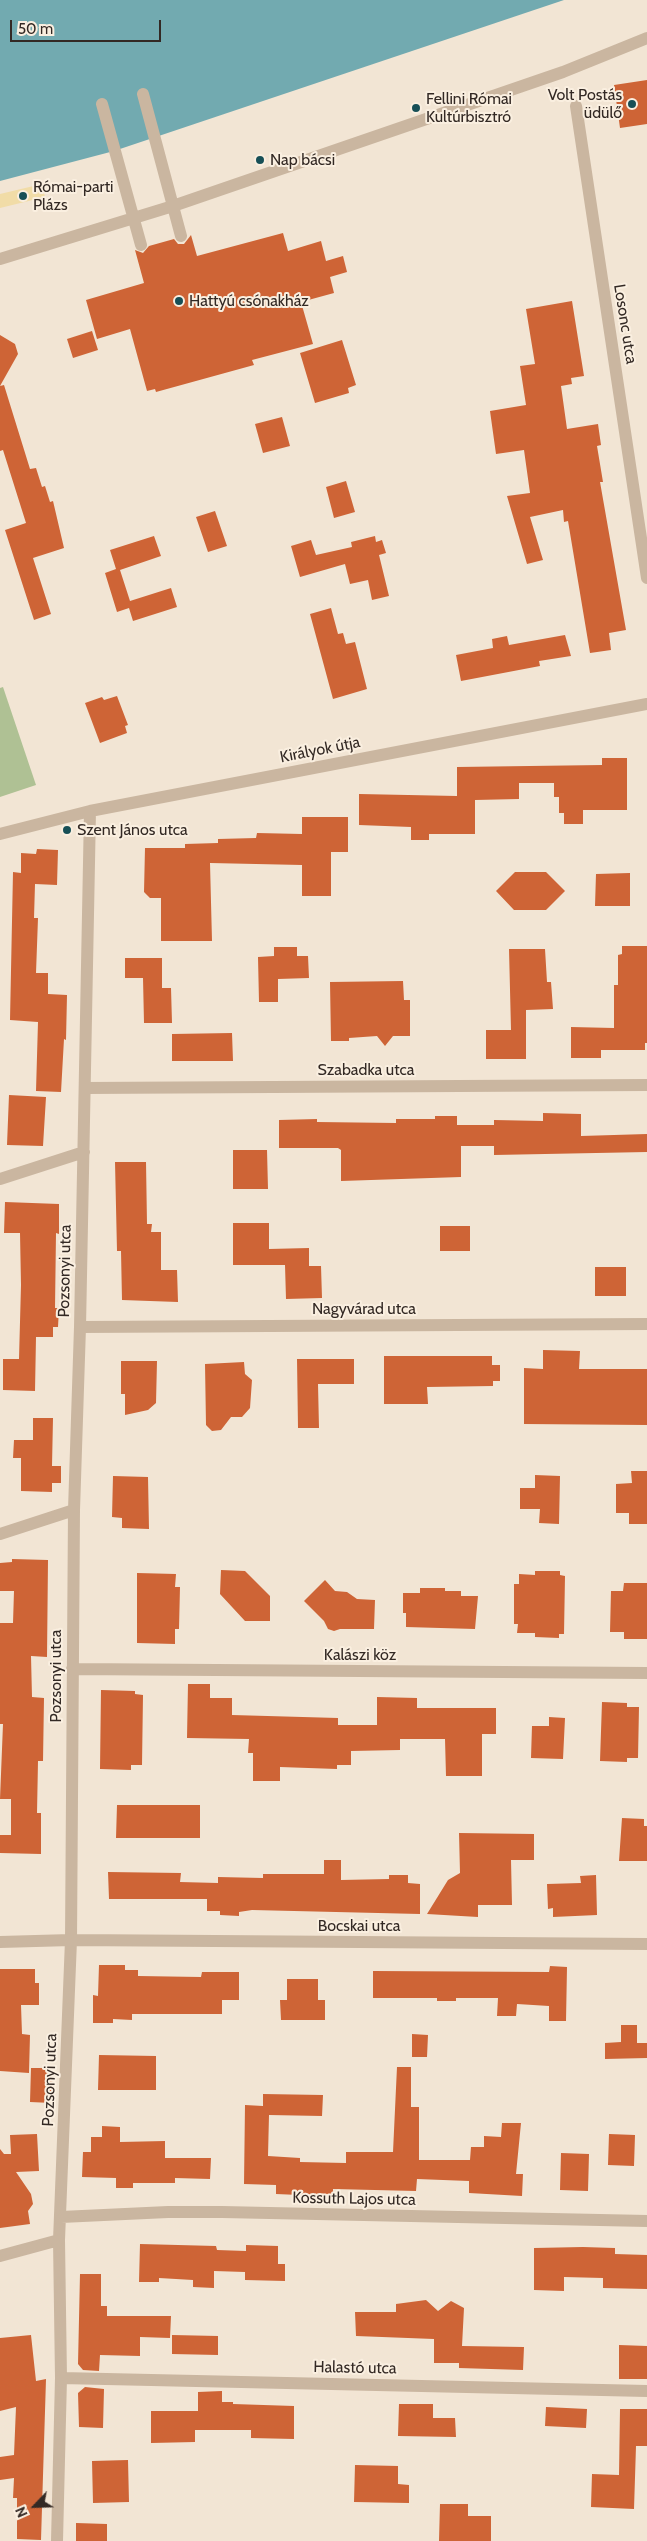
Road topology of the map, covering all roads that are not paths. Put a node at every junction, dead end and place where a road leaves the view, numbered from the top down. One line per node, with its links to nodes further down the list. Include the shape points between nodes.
1 (647, 38): 5 (street, via 563,72)
2 (143, 94): 5 (street)
3 (102, 104): 6 (street)
4 (576, 106): 10 (street, Losonc utca)
5 (173, 206): 6 (street); 7 (street)
6 (134, 217): 8 (street); 9 (street)
7 (181, 236)
8 (141, 245)
9 (0, 259)
10 (647, 578)
11 (647, 704): 12 (street, Királyok útja)
12 (90, 811): 13 (street, Királyok útja); 15 (street, Pozsonyi utca)
13 (0, 834)
14 (647, 1085): 15 (street, Szabadka utca)
15 (85, 1088): 16 (street, Pozsonyi utca)
16 (84, 1152): 17 (street); 19 (street, Pozsonyi utca)
17 (0, 1179)
18 (647, 1324): 19 (street, Nagyvárad utca)
19 (80, 1327): 20 (street, Pozsonyi utca)
20 (74, 1510): 21 (street); 22 (street, Pozsonyi utca)
21 (0, 1534)
22 (72, 1669): 23 (street, Kalászi köz); 24 (street, Pozsonyi utca)
23 (647, 1673)
24 (71, 1940): 25 (street, Bocskai utca); 26 (street, Bocskai utca); 27 (street, Pozsonyi utca)
25 (0, 1942)
26 (647, 1944)
27 (61, 2217): 28 (street, Kossuth Lajos utca, via 213,2212); 29 (street, Pozsonyi utca)
28 (647, 2221)
29 (59, 2240): 30 (street); 31 (street, Pozsonyi utca)
30 (0, 2256)
31 (61, 2378): 32 (street, Halastó utca); 33 (street, Pozsonyi utca)
32 (647, 2391)
33 (57, 2541)

